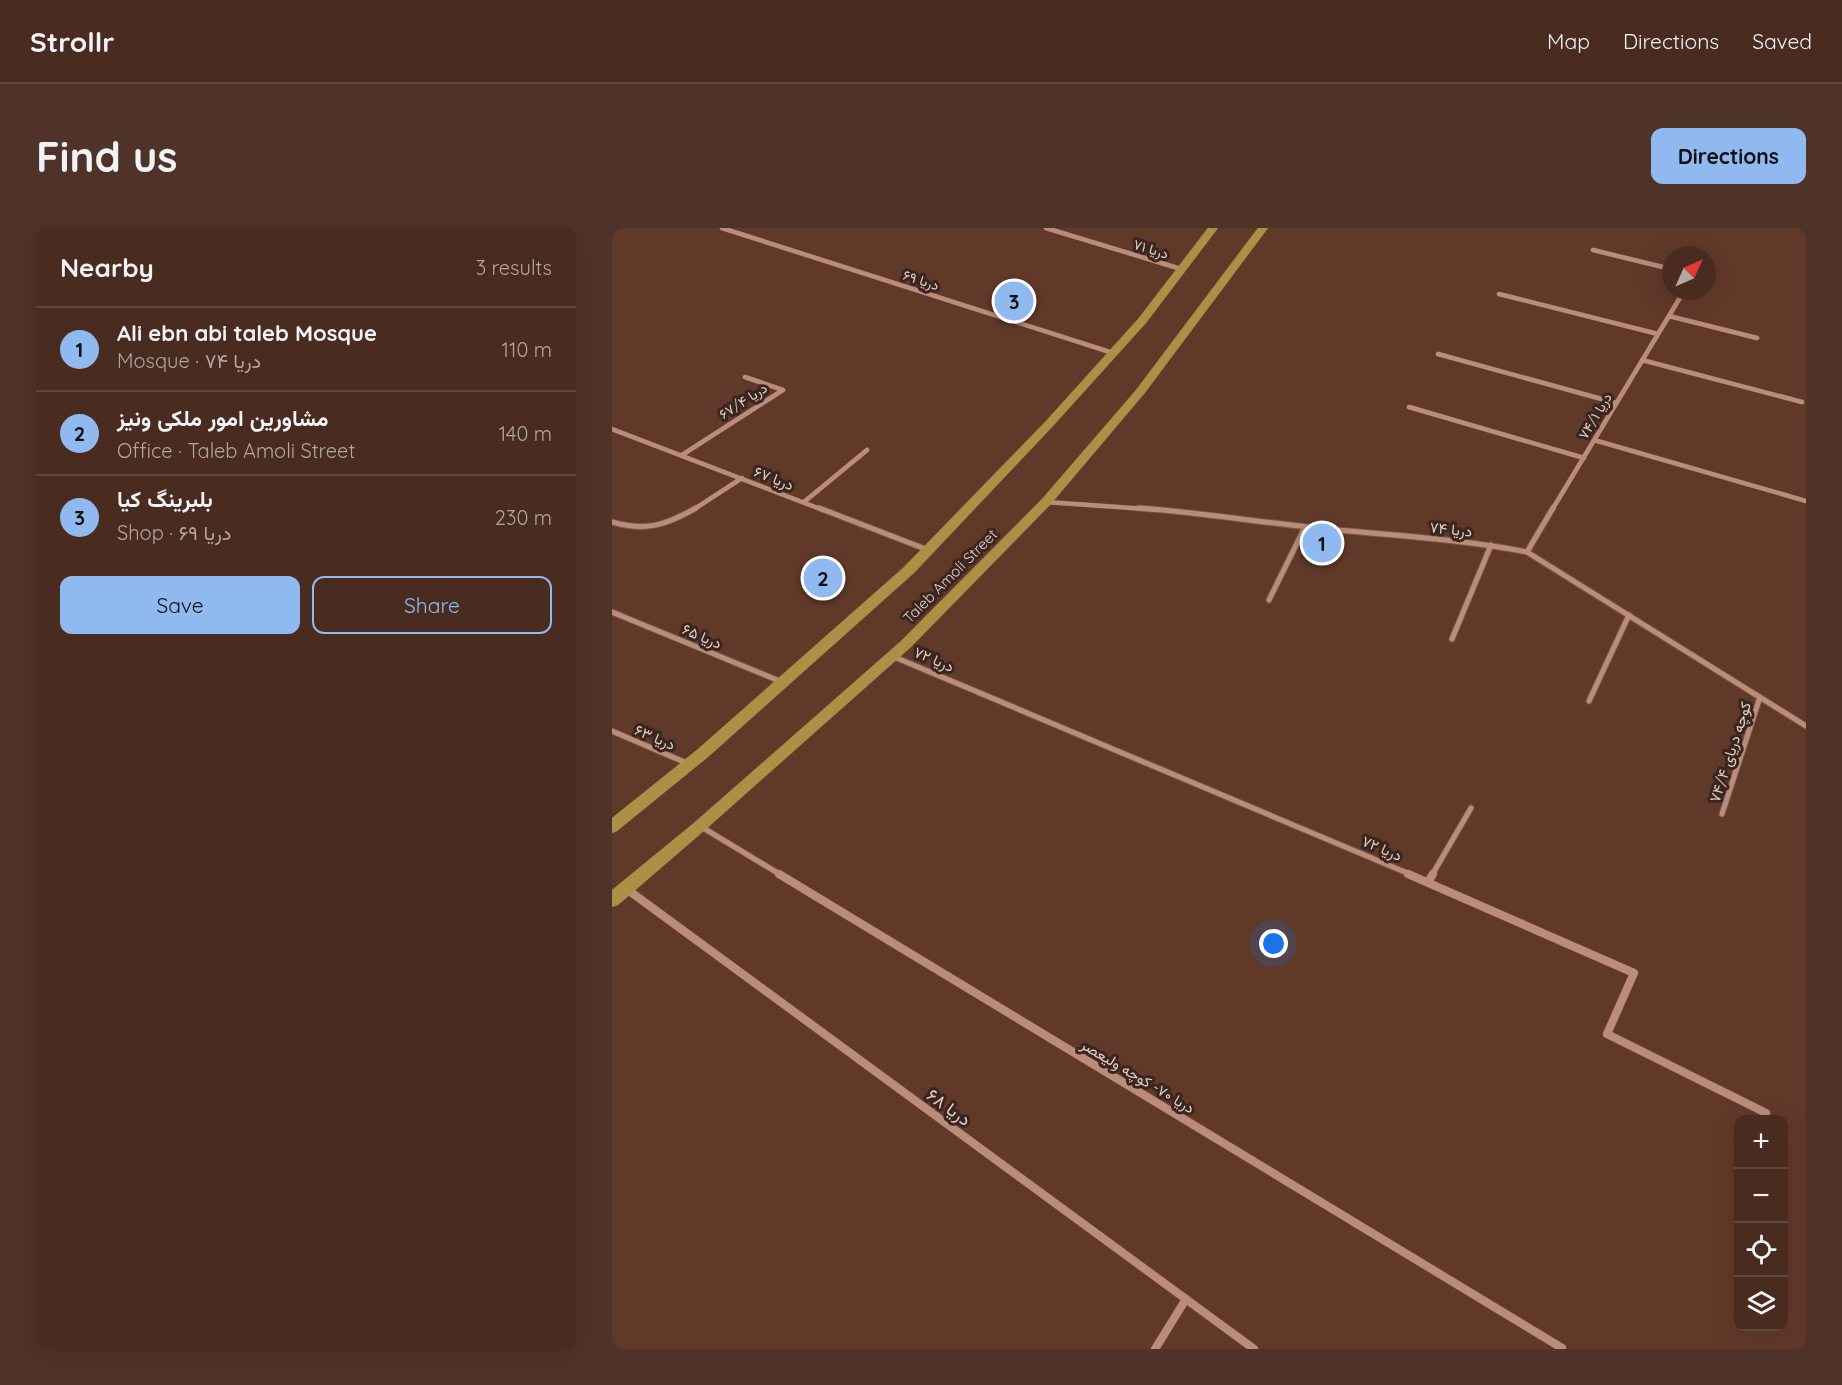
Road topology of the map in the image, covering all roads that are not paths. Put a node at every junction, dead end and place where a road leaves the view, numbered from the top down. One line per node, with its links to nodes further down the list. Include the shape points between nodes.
1 (722, 228): 13 (street, دریا ۶۹)
2 (1046, 228): 7 (street, دریا ۷۱)
3 (1213, 228): 7 (main road)
4 (1263, 228): 28 (main road, Taleb Amoli Street, via 1140,392)
5 (1593, 250): 6 (street)
6 (1662, 267)
7 (1182, 268): 13 (main road)
8 (1499, 294): 11 (street)
9 (1679, 300): 10 (street, دریا ۷۴/۱)
10 (1669, 316): 11 (street, دریا ۷۴/۱); 12 (street)
11 (1658, 334): 15 (street, دریا ۷۴/۱)
12 (1757, 338)
13 (1113, 353): 32 (main road)
14 (1438, 354): 18 (street)
15 (1642, 360): 17 (street); 18 (street, دریا ۷۴/۱)
16 (745, 376): 23 (street, دریا ۶۷/۴, via 783,390)
17 (1802, 402)
18 (1616, 403): 21 (street, دریا ۷۴/۱)
19 (1409, 407): 24 (street)
20 (612, 429): 23 (street, دریا ۶۷)
21 (1594, 440): 24 (street, دریا ۷۴/۱); 26 (street)
22 (867, 450): 27 (street)
23 (682, 455): 25 (street, دریا ۶۷)
24 (1584, 458): 33 (street, دریا ۷۴/۱)
25 (742, 478): 27 (street, دریا ۶۷); 29 (street, via 669,524 644,530)
26 (1806, 501)
27 (804, 502): 32 (street, دریا ۶۷)
28 (1046, 502): 30 (street, دریا ۷۴, via 1191,512); 38 (main road, Taleb Amoli Street)
29 (612, 522)
30 (1305, 527): 31 (street, دریا ۷۴); 34 (street)
31 (1491, 545): 33 (street, دریا ۷۴); 37 (street)
32 (928, 550): 39 (main road)
33 (1527, 552): 36 (street, دریا ۷۴)
34 (1269, 600)
35 (612, 612): 39 (street, دریا ۶۵)
36 (1629, 615): 40 (street, دریا ۷۴); 41 (street)
37 (1452, 639)
38 (892, 656): 47 (main road, Taleb Amoli Street); 49 (street, دریا ۷۲)
39 (782, 683): 44 (main road)
40 (1760, 697): 42 (street, دریا ۷۴); 46 (street, کوچه دریای ۷۴/۴)
41 (1589, 701)
42 (1806, 726)
43 (612, 731): 44 (street, دریا ۶۳)
44 (690, 764): 48 (main road)
45 (1471, 808): 49 (street)
46 (1722, 814)
47 (700, 826): 50 (main road, Taleb Amoli Street); 54 (street, دریا ۷۰- کوچه ولیعصر)
48 (612, 827)
49 (1428, 882): 52 (street, دریا ۷۲, via 1634,973 1607,1034)
50 (626, 888): 51 (main road, Taleb Amoli Street); 53 (street, دریا ۶۸)
51 (612, 900)
52 (1766, 1113)
53 (1186, 1299): 55 (street); 56 (street, دریا ۶۸)
54 (1562, 1348)
55 (1155, 1349)
56 (1254, 1349)

